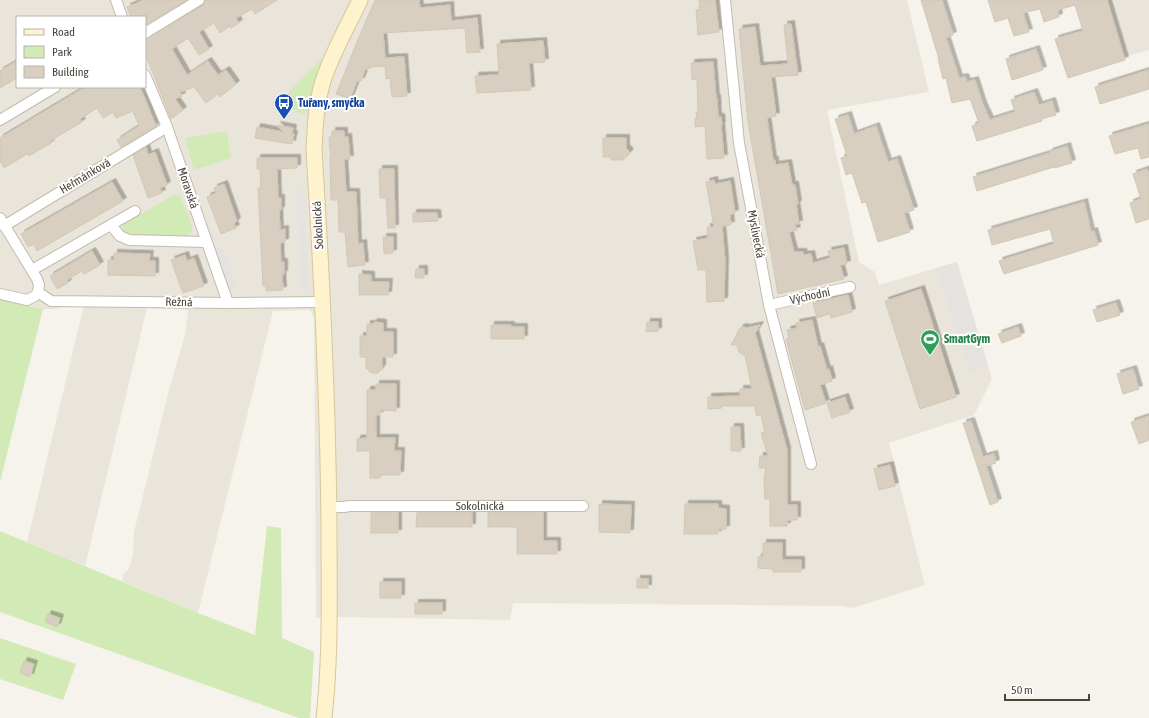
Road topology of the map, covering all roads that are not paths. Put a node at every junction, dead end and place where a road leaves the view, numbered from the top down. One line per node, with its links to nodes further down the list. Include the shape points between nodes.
1 (116, 0): 5 (street)
2 (198, 0): 6 (street)
3 (360, 0): 19 (main road, Sokolnická, via 324,81 316,120 314,151)
4 (725, 0): 21 (street, Myslivecká, via 739,143)
5 (122, 16)
6 (146, 32)
7 (146, 77): 10 (street, Moravská)
8 (53, 88): 9 (street)
9 (0, 120)
10 (166, 127): 12 (street, Heřmánková); 14 (street, Moravská)
11 (135, 212): 13 (street)
12 (2, 222): 15 (street)
13 (111, 225): 14 (street, via 120,236 129,240); 15 (street)
14 (206, 242): 20 (street, Moravská)
15 (32, 270): 17 (street, via 39,285)
16 (850, 287): 21 (street, Východní)
17 (38, 292): 18 (street, via 27,300); 20 (street, Režná, via 51,301)
18 (0, 294)
19 (323, 302): 20 (street, Režná); 24 (main road, Sokolnická)
20 (228, 303)
21 (769, 305): 22 (street, Myslivecká)
22 (811, 464)
23 (583, 506): 24 (street, Sokolnická)
24 (329, 507): 25 (main road, Sokolnická, via 330,602)
25 (324, 718)

